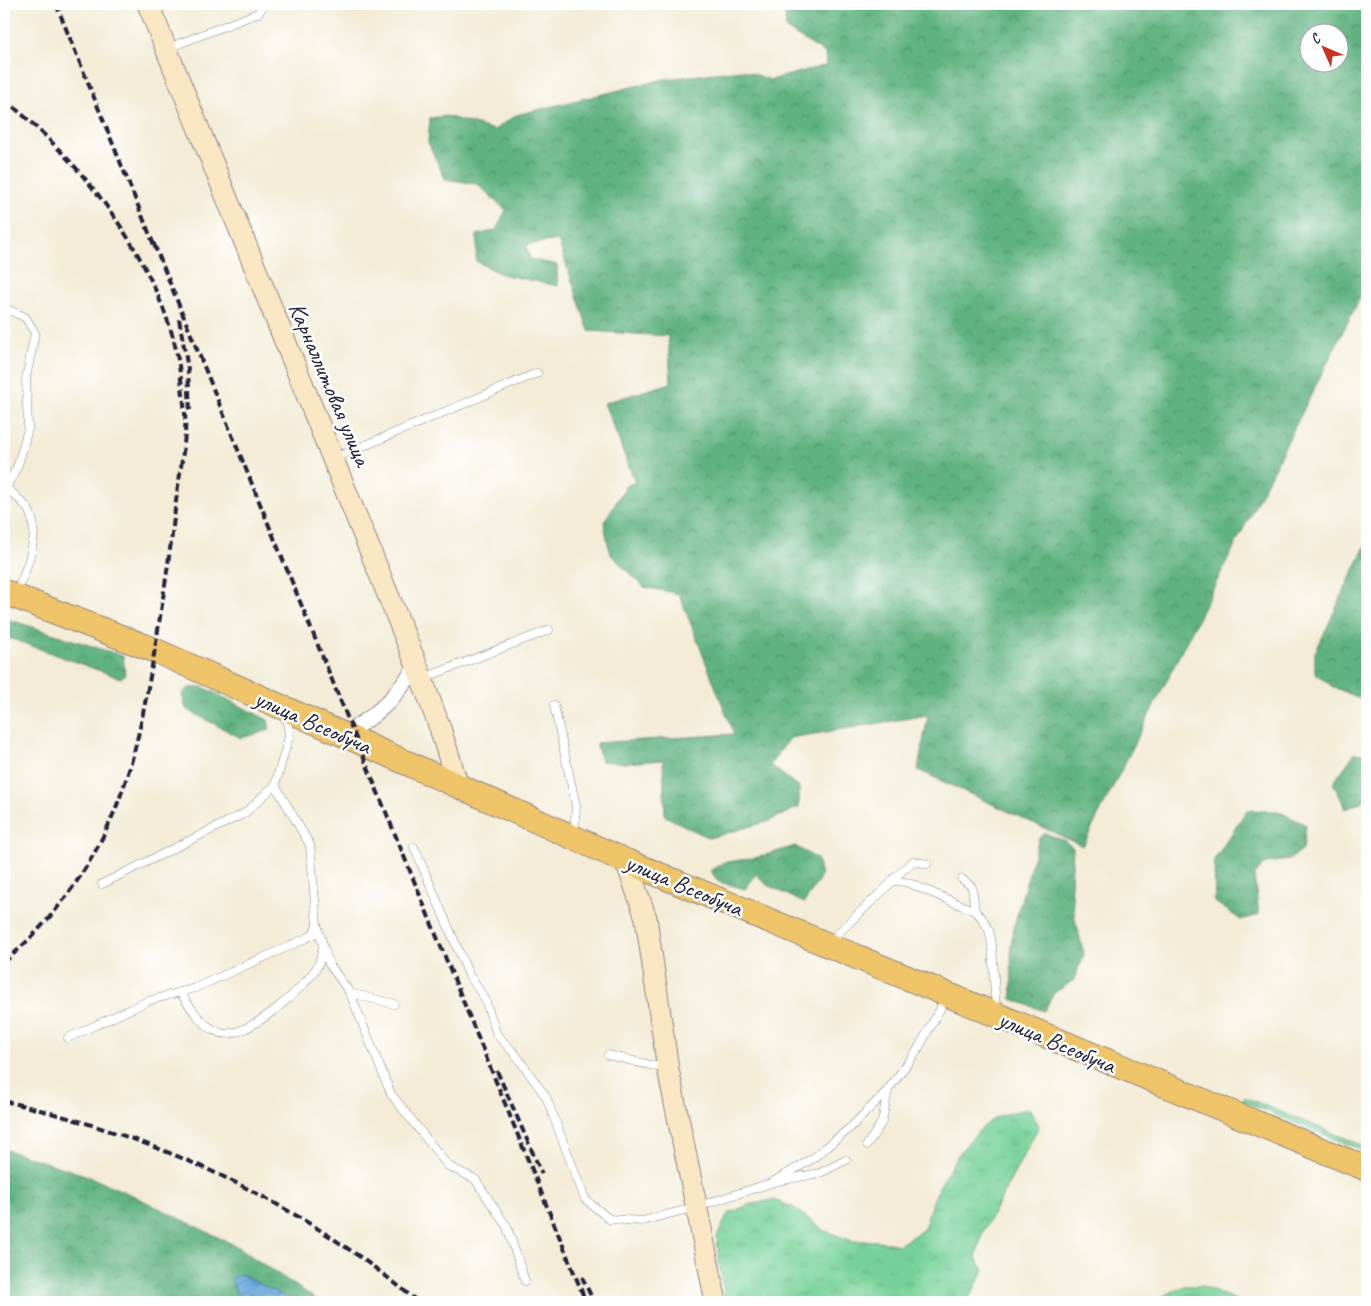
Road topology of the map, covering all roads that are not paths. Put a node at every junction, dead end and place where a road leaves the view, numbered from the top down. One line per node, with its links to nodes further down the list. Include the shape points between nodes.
1 (148, 4): 3 (street, Карналлитовая улица)
2 (265, 4): 3 (lane, via 258,13)
3 (165, 49): 6 (street, Карналлитовая улица)
4 (4, 308): 7 (lane, via 25,317 35,333 26,378 28,429 18,464)
5 (538, 373): 6 (lane)
6 (333, 459): 10 (street, Карналлитовая улица)
7 (5, 487): 8 (lane, via 29,510 33,529 32,550)
8 (10, 594): 12 (main road, улица Всеобуча, via 154,650)
9 (548, 630): 10 (lane)
10 (419, 672): 13 (street, via 387,706 361,726); 15 (street, Карналлитовая улица)
11 (554, 705): 16 (lane, via 576,806)
12 (287, 710): 13 (main road, улица Всеобуча); 14 (lane, via 289,737)
13 (342, 735): 15 (main road, улица Всеобуча)
14 (276, 785): 22 (lane, via 244,813); 24 (lane, via 310,845)
15 (458, 786): 16 (main road, улица Всеобуча)
16 (574, 837): 18 (main road, улица Всеобуча)
17 (414, 847): 40 (lane, via 469,975 485,999 497,1035 516,1055 546,1097 585,1199 609,1219 642,1221)
18 (626, 861): 25 (main road, улица Всеобуча); 34 (street, via 646,918)
19 (927, 864): 21 (lane, via 913,861)
20 (962, 879): 23 (lane, via 972,887)
21 (892, 881): 23 (lane, via 899,880); 25 (lane)
22 (102, 884)
23 (975, 911): 31 (lane, via 987,925 991,938)
24 (317, 925): 26 (lane); 27 (lane, via 313,935)
25 (827, 944): 29 (main road, улица Всеобуча)
26 (323, 946): 27 (lane, via 318,966 282,1006 241,1032 221,1033 207,1025 191,1010); 28 (lane, via 329,964)
27 (180, 992): 32 (lane, via 148,1001)
28 (350, 993): 30 (lane); 41 (lane, via 390,1094 448,1166 474,1179 507,1227)
29 (948, 996): 31 (main road, улица Всеобуча); 35 (lane, via 918,1049)
30 (394, 1004)
31 (997, 1017): 38 (main road, улица Всеобуча)
32 (68, 1038)
33 (608, 1055): 34 (lane)
34 (668, 1069): 40 (street)
35 (888, 1090): 36 (lane, via 882,1122); 39 (lane, via 851,1127 812,1159)
36 (867, 1145)
37 (846, 1160): 39 (lane, via 820,1173)
38 (1367, 1169)
39 (771, 1182): 40 (lane)
40 (696, 1207): 42 (street)
41 (525, 1281)
42 (716, 1302)

